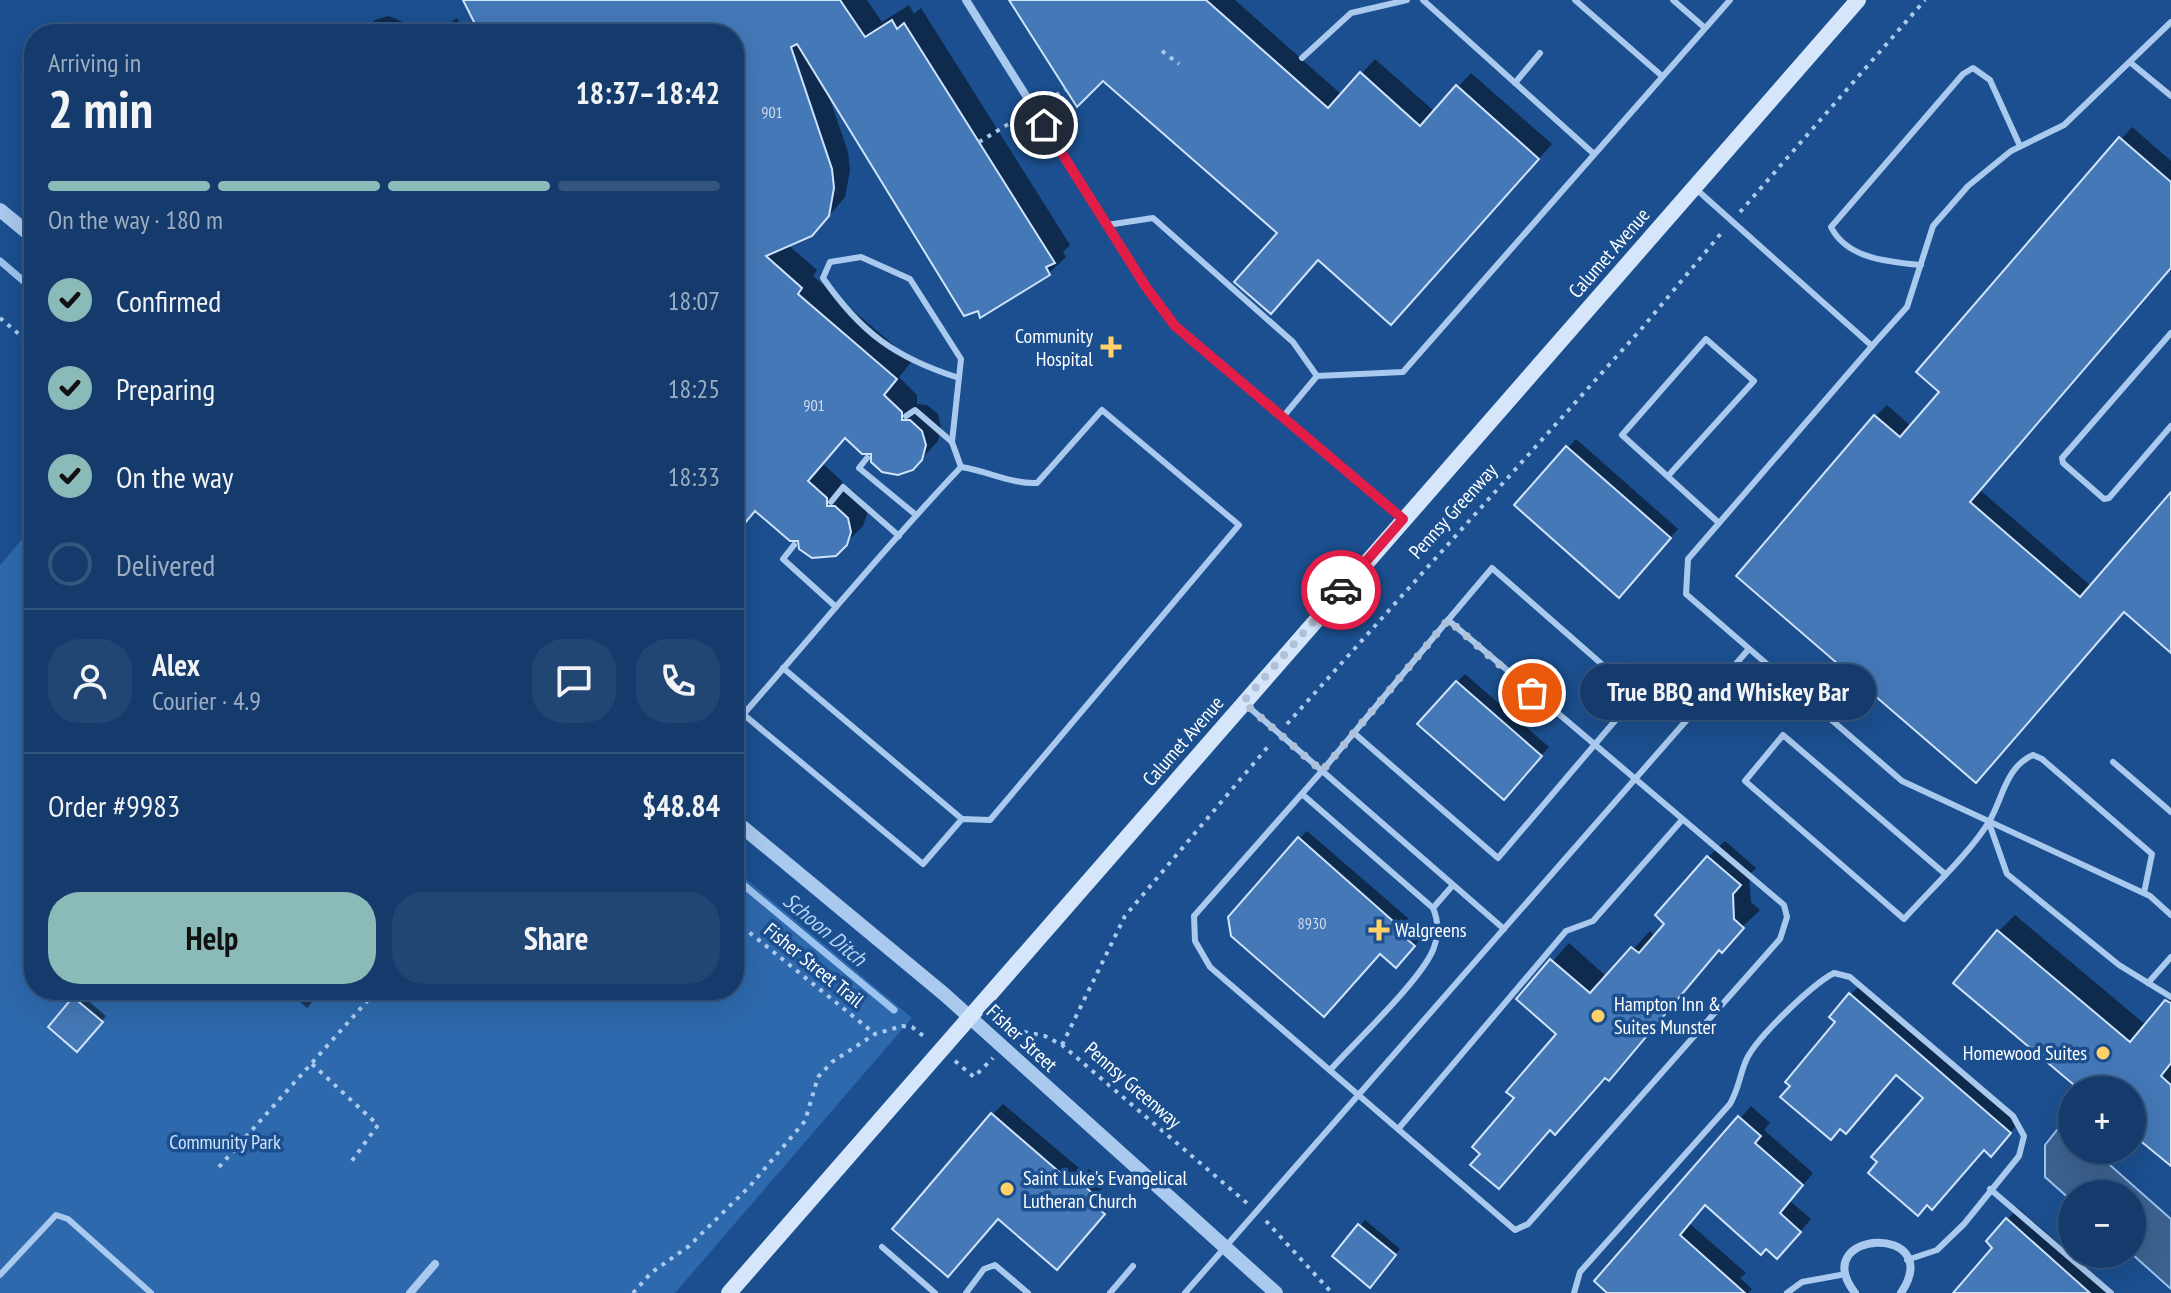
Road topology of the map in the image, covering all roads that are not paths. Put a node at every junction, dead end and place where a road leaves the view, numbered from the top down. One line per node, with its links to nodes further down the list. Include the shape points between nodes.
1 (966, 0): 20 (street)
2 (1407, 0): 11 (lane, via 1351,13)
3 (1423, 0): 14 (lane)
4 (1575, 0): 13 (lane)
5 (1673, 0): 9 (lane)
6 (1730, 0): 9 (lane)
7 (1858, 0): 18 (main road, Calumet Avenue)
8 (2171, 22): 12 (lane)
9 (1705, 28): 13 (lane)
10 (1540, 53): 14 (lane)
11 (1302, 58)
12 (2131, 63): 15 (lane); 16 (lane, via 2064,125)
13 (1662, 76): 17 (lane)
14 (1515, 83): 17 (lane)
15 (2171, 96)
16 (2020, 146): 22 (lane, via 1968,186 1933,226); 22 (lane, via 1990,80 1973,68 1831,227 1852,249 1882,261)
17 (1594, 154): 25 (lane, via 1403,372)
18 (1694, 187): 24 (lane); 36 (main road, Calumet Avenue)
19 (0, 210): 21 (street)
20 (1107, 225): 25 (lane, via 1153,218 1293,342); 28 (street, via 1175,326)
21 (24, 230)
22 (1921, 265): 24 (lane, via 1907,307)
23 (2171, 333): 29 (lane, via 2063,463 2109,498)
24 (1872, 346): 37 (lane)
25 (1317, 376): 28 (lane)
26 (959, 378): 26 (lane, via 961,359 910,279 861,257 830,262 823,278 845,310 893,352); 30 (lane)
27 (906, 416): 30 (lane, via 915,410)
28 (1282, 418): 36 (street)
29 (2171, 426)
30 (952, 442): 32 (lane)
31 (867, 458): 35 (lane, via 859,468)
32 (961, 467): 35 (lane); 54 (lane, via 1018,484 1037,483 1102,410 1239,525 990,820)
33 (1668, 476): 33 (lane, via 1622,435 1706,339 1754,381); 37 (lane)
34 (831, 502): 38 (lane, via 843,487)
35 (916, 515): 38 (lane)
36 (1403, 519): 44 (main road, Calumet Avenue)
37 (1719, 523): 42 (lane, via 1688,559 1686,594)
38 (899, 536): 40 (lane)
39 (794, 545): 40 (lane, via 783,559)
40 (836, 607): 43 (lane)
41 (1448, 620): 47 (lane); 48 (lane); 48 (lane, via 1492,568 1637,695)
42 (1748, 650): 51 (lane); 56 (lane, via 1902,781)
43 (783, 668): 45 (lane); 54 (lane)
44 (1243, 702): 50 (lane); 67 (main road, Calumet Avenue)
45 (744, 713)
46 (744, 715): 54 (lane, via 923,864)
47 (1354, 733): 48 (lane, via 1498,858); 50 (lane)
48 (1596, 747): 51 (lane)
49 (2113, 762): 53 (lane)
50 (1322, 771): 52 (lane); 59 (lane)
51 (1634, 780): 55 (lane); 63 (lane)
52 (1302, 794): 61 (lane); 68 (lane, via 1194,916 1195,941 1210,967)
53 (2171, 812)
54 (962, 819)
55 (1682, 820): 70 (lane, via 1593,921 1566,931); 70 (lane, via 1784,905 1787,917 1780,939 1528,1224 1515,1230)
56 (1989, 822): 58 (lane); 60 (lane); 60 (lane, via 2012,771 2033,755 2042,759 2152,854); 65 (lane, via 2007,874)
57 (744, 828): 67 (street, Fisher Street)
58 (1944, 873): 58 (lane, via 1904,919 1745,781 1783,735)
59 (1453, 885): 61 (lane); 63 (lane)
60 (2144, 893): 62 (lane)
61 (1433, 908): 68 (lane, via 1439,923 1433,950)
62 (2171, 915)
63 (1504, 929): 69 (lane)
64 (2171, 957): 65 (lane)
65 (2148, 983): 66 (lane)
66 (2171, 997)
67 (971, 1018): 73 (street, Fisher Street); 81 (main road, Calumet Avenue)
68 (1331, 1069): 69 (lane)
69 (1360, 1093): 70 (lane); 73 (lane)
70 (1399, 1128)
71 (1990, 1189): 74 (lane, via 1937,1250); 88 (lane, via 2019,1156 2024,1136 2013,1116 1850,977 1834,973 1815,983 1757,1045 1730,1104 1580,1272); 92 (lane)
72 (882, 1247): 82 (lane)
73 (1224, 1248): 86 (lane); 87 (street, Fisher Street)
74 (1907, 1260): 77 (street, via 1888,1242 1870,1241 1849,1256); 91 (street, via 1909,1277)
75 (435, 1264): 80 (street)
76 (1133, 1266): 85 (lane)
77 (1846, 1274): 89 (lane, via 1802,1282); 90 (street)
78 (0, 1275): 79 (lane, via 56,1215 68,1219)
79 (151, 1293)
80 (410, 1293)
81 (729, 1293)
82 (935, 1293)
83 (966, 1293): 84 (lane, via 984,1269 995,1265)
84 (1028, 1293)
85 (1110, 1293)
86 (1185, 1293)
87 (1276, 1293)
88 (1574, 1293)
89 (1787, 1293)
90 (1855, 1293)
91 (1901, 1293)
92 (2111, 1293)

